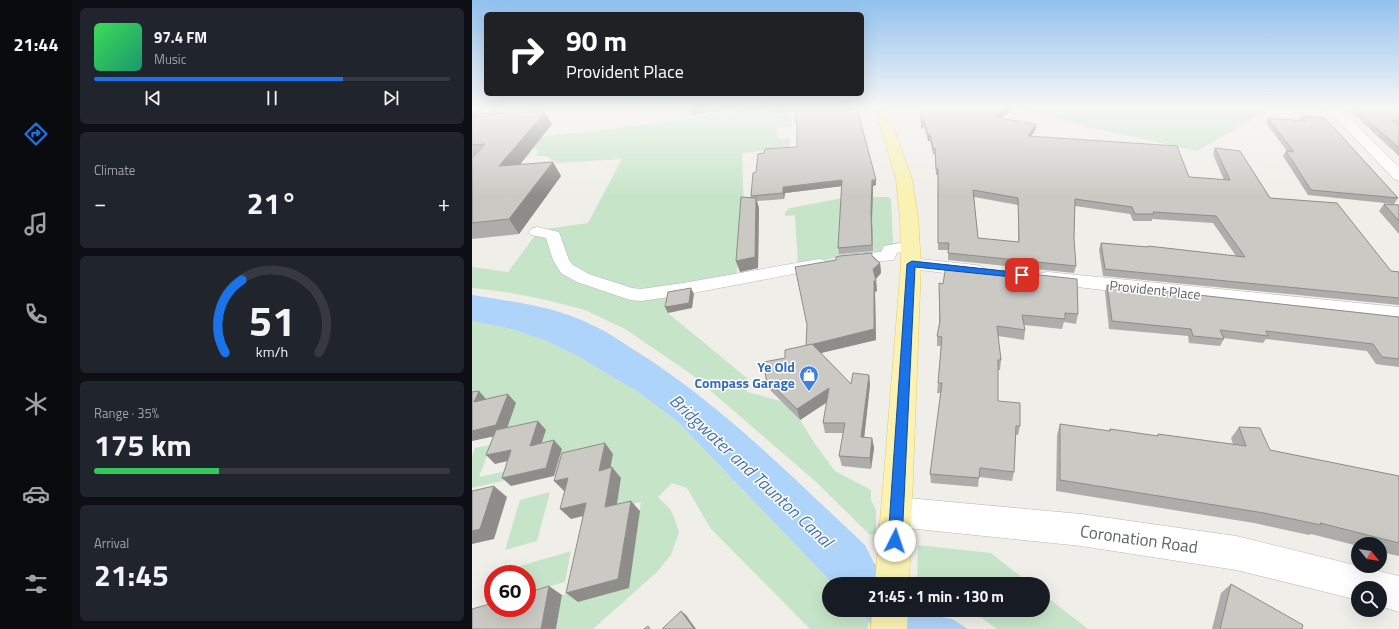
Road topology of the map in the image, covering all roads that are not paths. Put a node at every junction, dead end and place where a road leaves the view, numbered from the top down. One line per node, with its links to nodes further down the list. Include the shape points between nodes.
1 (890, 137): 5 (main road, via 904,179)
2 (1361, 137): 3 (street)
3 (1399, 176)
4 (538, 232): 5 (street, via 553,235 567,270 630,294 641,295 841,260 888,256 890,249)
5 (911, 255): 6 (street); 9 (main road)
6 (998, 273)
7 (1029, 276): 8 (street, Provident Place)
8 (1399, 315)
9 (897, 512): 10 (main road); 11 (street, Coronation Road, via 1081,530 1236,553)
10 (892, 577)
11 (1351, 581)
12 (1387, 590): 13 (street, Coronation Road)
13 (1399, 594)
14 (890, 617): 15 (main road)
15 (889, 629)

